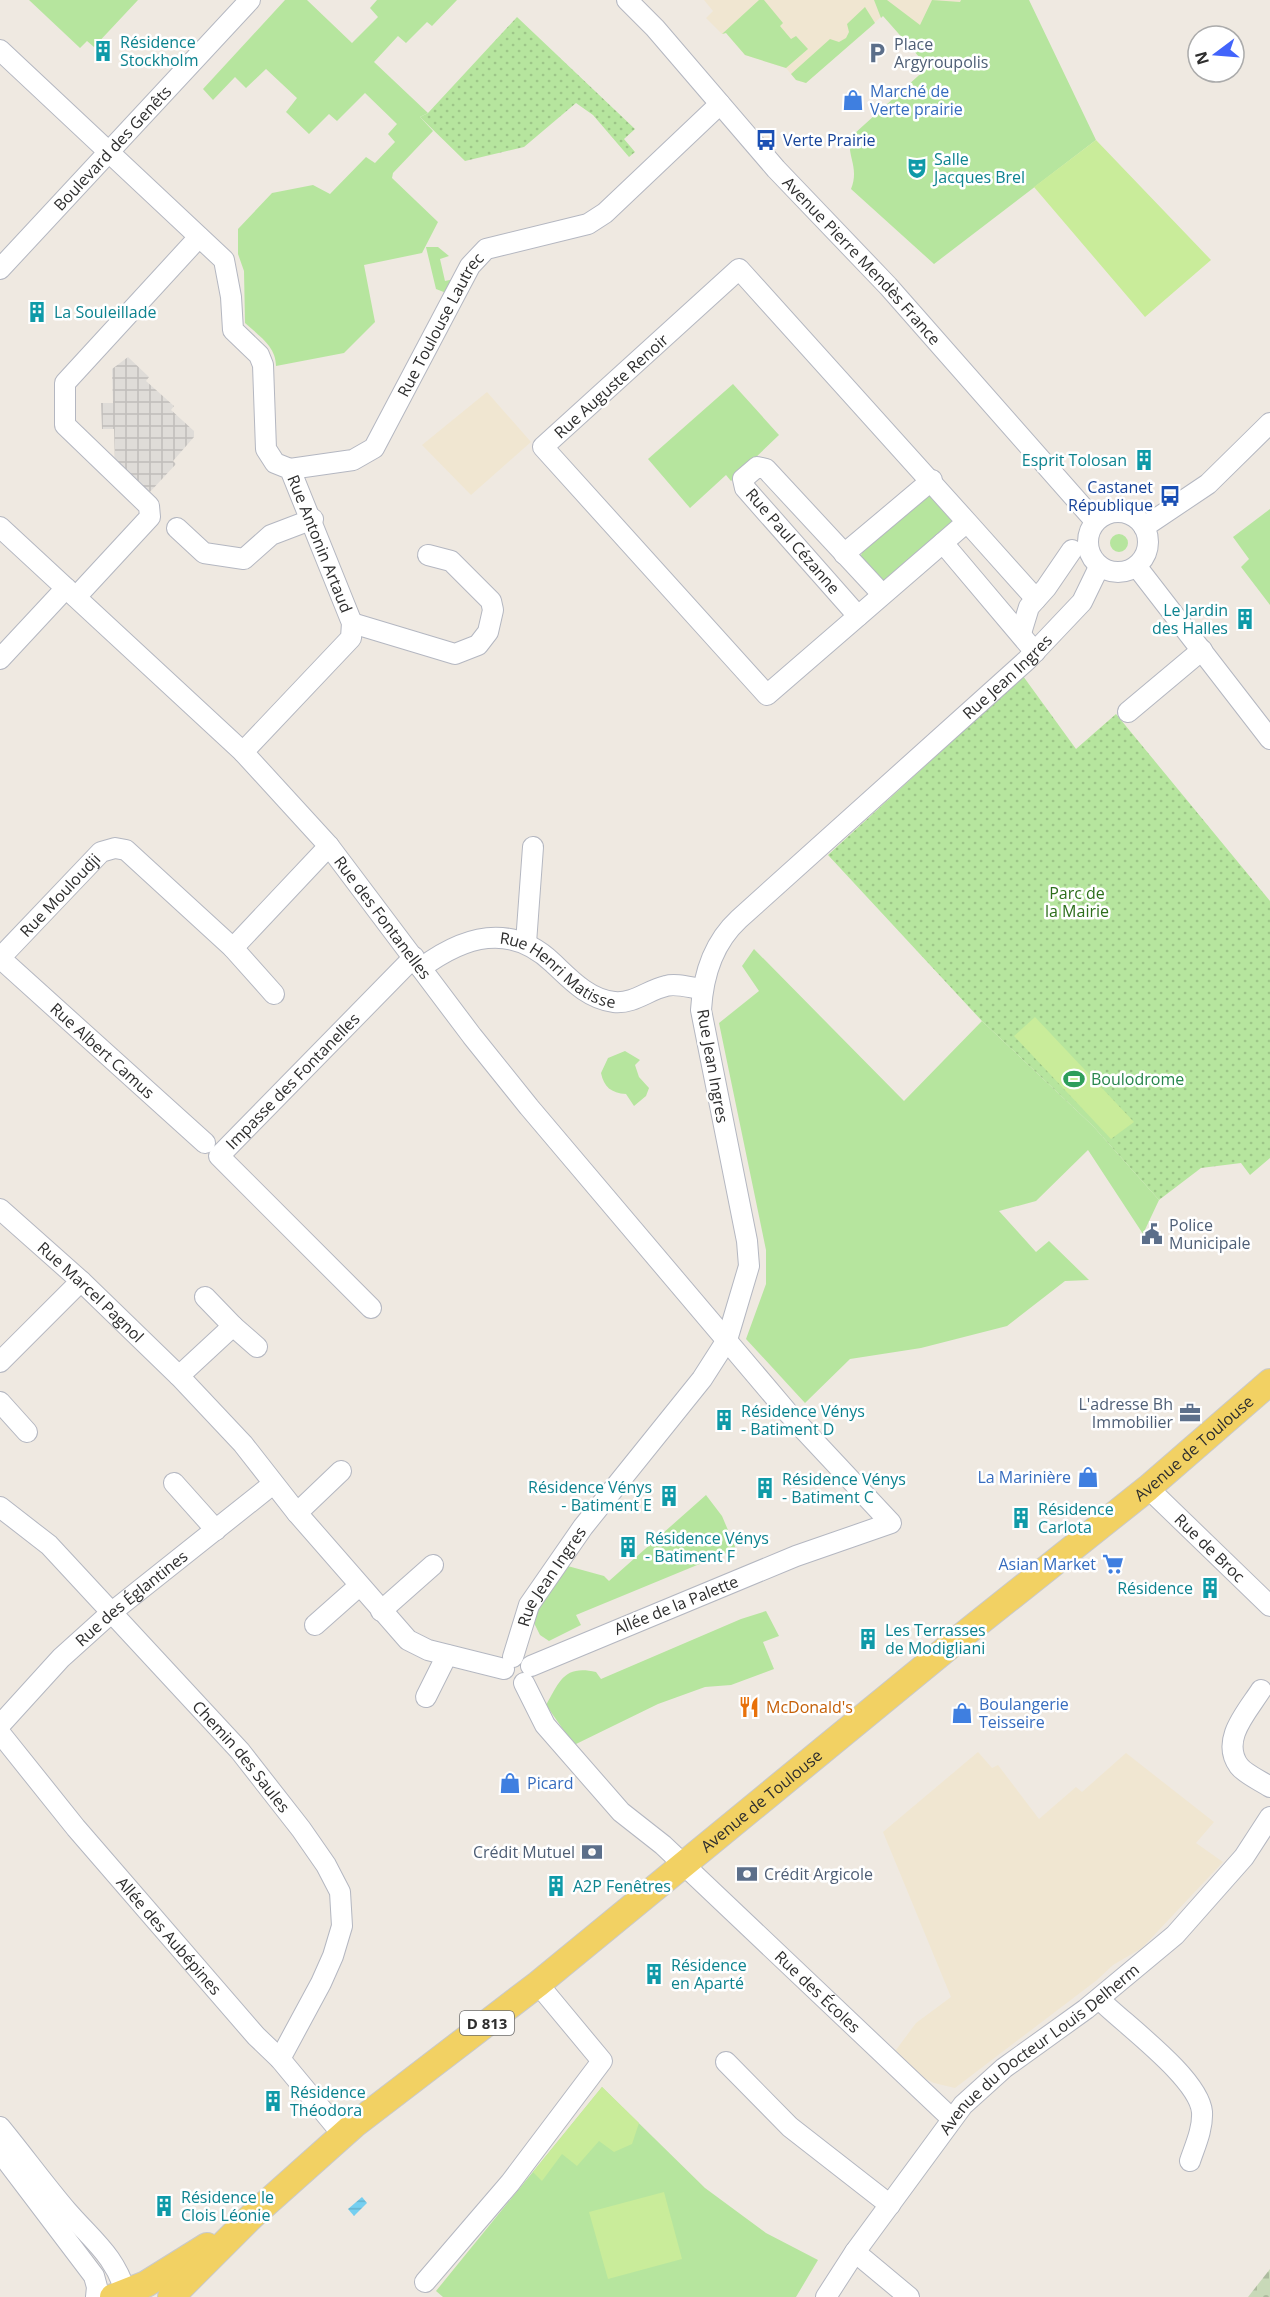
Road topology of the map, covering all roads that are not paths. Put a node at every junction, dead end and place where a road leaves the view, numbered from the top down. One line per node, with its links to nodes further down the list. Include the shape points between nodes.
1 (250, 0): 5 (street, Boulevard des Genêts)
2 (627, 0): 4 (street, Avenue Pierre Mendès France)
3 (0, 50): 5 (street, Rue Antonin Artaud)
4 (720, 104): 9 (street, Rue Toulouse Lautrec, via 605,213 588,224 486,249 470,266 374,448 353,460); 12 (street, Avenue Pierre Mendès France, via 888,286)
5 (109, 154): 6 (street, Rue Antonin Artaud); 7 (street, Boulevard des Genêts)
6 (200, 237): 9 (street, Rue Antonin Artaud, via 224,260 233,330 259,355 266,449 275,463); 23 (street, via 65,383 65,424 149,506 150,517)
7 (0, 269)
8 (1270, 423): 15 (street, via 1208,484)
9 (290, 469): 11 (street, Rue Antonin Artaud)
10 (932, 480): 13 (street, Rue Auguste Renoir); 19 (street); 26 (street, Rue Auguste Renoir, via 739,269 543,447 767,695)
11 (313, 519): 16 (street, via 271,535 244,559 204,553); 27 (street, Rue Antonin Artaud)
12 (1095, 521): 15 (street, via 1121,512 1130,514); 21 (street, via 1088,550)
13 (967, 522): 17 (street, Rue Auguste Renoir); 25 (street, Rue Auguste Renoir)
14 (0, 527): 23 (street, Rue des Fontanelles)
15 (1144, 527): 22 (street, via 1148,548)
16 (177, 528)
17 (943, 543): 24 (street, Rue Auguste Renoir); 28 (street)
18 (1072, 550): 25 (street)
19 (844, 554): 24 (street, Rue Paul Cézanne); 26 (street, Rue Paul Cézanne, via 766,469 757,467 743,479 745,488)
20 (428, 555): 27 (street, via 451,561 491,601 491,623 478,645 455,654)
21 (1099, 567): 22 (street, via 1122,573); 30 (street, Rue Jean Ingres, via 1082,602)
22 (1137, 567): 29 (street)
23 (71, 592): 31 (street); 34 (street, Rue des Fontanelles)
24 (882, 594): 26 (street, Rue Auguste Renoir)
25 (1036, 599): 28 (street, via 1029,606)
26 (858, 616)
27 (352, 623): 34 (street, Rue Antonin Artaud, via 351,638)
28 (1021, 633): 30 (street)
29 (1202, 650): 32 (street); 33 (street)
30 (1035, 652): 41 (street, Rue Jean Ingres, via 728,929 715,950)
31 (0, 659)
32 (1128, 712)
33 (1270, 739)
34 (243, 752): 35 (street, Rue des Fontanelles)
35 (328, 846): 38 (street); 40 (street, Rue des Fontanelles)
36 (533, 847): 37 (street)
37 (526, 943): 40 (street, Rue Henri Matisse, via 501,936 485,937); 41 (street, Rue Henri Matisse, via 551,960 577,986 601,999 628,1001 666,986)
38 (233, 948): 39 (street, Rue Mouloudji, via 126,850 115,848 101,852); 42 (street, Rue Mouloudji)
39 (0, 958): 43 (street, Rue Albert Camus)
40 (418, 963): 47 (street, Impasse des Fontanelles, via 219,1156); 49 (street, Rue des Fontanelles, via 530,1107)
41 (702, 989): 49 (street, Rue Jean Ingres, via 701,1010 749,1266)
42 (274, 994)
43 (205, 1143)
44 (0, 1209): 45 (street, Rue Marcel Pagnol)
45 (81, 1281): 51 (street); 52 (street, Rue Marcel Pagnol)
46 (205, 1297): 48 (street)
47 (371, 1308)
48 (233, 1326): 50 (street); 52 (street)
49 (727, 1340): 62 (street, Rue des Fontanelles, via 789,1414); 71 (street, Rue Jean Ingres, via 702,1379 583,1527 529,1605)
50 (257, 1347)
51 (0, 1362)
52 (179, 1376): 58 (street, Rue Marcel Pagnol, via 243,1444)
53 (1270, 1382): 59 (main road, Avenue de Toulouse / D 813)
54 (0, 1402): 55 (street)
55 (27, 1431)
56 (341, 1471): 61 (street)
57 (174, 1483): 63 (street)
58 (273, 1484): 61 (street, Rue Marcel Pagnol); 63 (street, Rue des Églantines)
59 (1149, 1488): 66 (street, Rue de Broc); 79 (main road, Avenue de Toulouse / D 813)
60 (0, 1507): 68 (street, Chemin des Saules, via 49,1545)
61 (297, 1513): 65 (street, Rue Marcel Pagnol)
62 (891, 1523): 72 (street, Allée de la Palette, via 796,1556)
63 (216, 1530): 68 (street, Rue des Églantines)
64 (433, 1565): 67 (street)
65 (359, 1586): 67 (street, Rue Marcel Pagnol); 69 (street)
66 (1270, 1606)
67 (381, 1611): 70 (street, Rue Marcel Pagnol, via 408,1640)
68 (112, 1612): 75 (street, Rue des Églantines, via 61,1658); 82 (street, Chemin des Saules, via 240,1750 320,1856 340,1892 342,1926 333,1956)
69 (315, 1625)
70 (447, 1655): 71 (street, Rue Marcel Pagnol); 74 (street)
71 (509, 1663): 72 (street, via 510,1682)
72 (528, 1674): 79 (street, Rue des Écoles, via 545,1725 621,1812 650,1835)
73 (1261, 1690): 77 (street, via 1233,1735 1233,1755 1240,1767)
74 (426, 1697)
75 (0, 1725)
76 (0, 1733): 82 (street, Allée des Aubépines, via 76,1828)
77 (1270, 1786)
78 (1270, 1817): 81 (street, Avenue du Docteur Louis Delherm, via 1244,1857 1197,1912 1159,1950)
79 (676, 1870): 80 (main road, Avenue de Toulouse / D 813); 84 (street, Rue des Écoles)
80 (538, 1984): 86 (main road, Avenue de Toulouse / D 813); 92 (street, via 602,2061 493,2203)
81 (1099, 1999): 84 (street, Avenue du Docteur Louis Delherm, via 1004,2068); 88 (street, via 1190,2084 1200,2100 1200,2131)
82 (280, 2059): 86 (street, Allée des Aubépines)
83 (726, 2062): 89 (street, via 790,2127)
84 (952, 2119): 89 (street, Avenue du Docteur Louis Delherm)
85 (0, 2127): 93 (street, via 67,2211 105,2250 119,2272)
86 (342, 2136): 90 (main road, Avenue de Toulouse / D 813)
87 (0, 2152): 93 (street)
88 (1190, 2161)
89 (890, 2205): 91 (street, Avenue du Docteur Louis Delherm)
90 (252, 2216): 93 (main road, Avenue de Toulouse / D 813, via 179,2264); 94 (main road, Avenue de Toulouse / D 813)
91 (855, 2252): 95 (street, Avenue du Docteur Louis Delherm); 96 (street)
92 (425, 2282)
93 (111, 2295)
94 (171, 2297)
95 (826, 2297)
96 (909, 2297)

